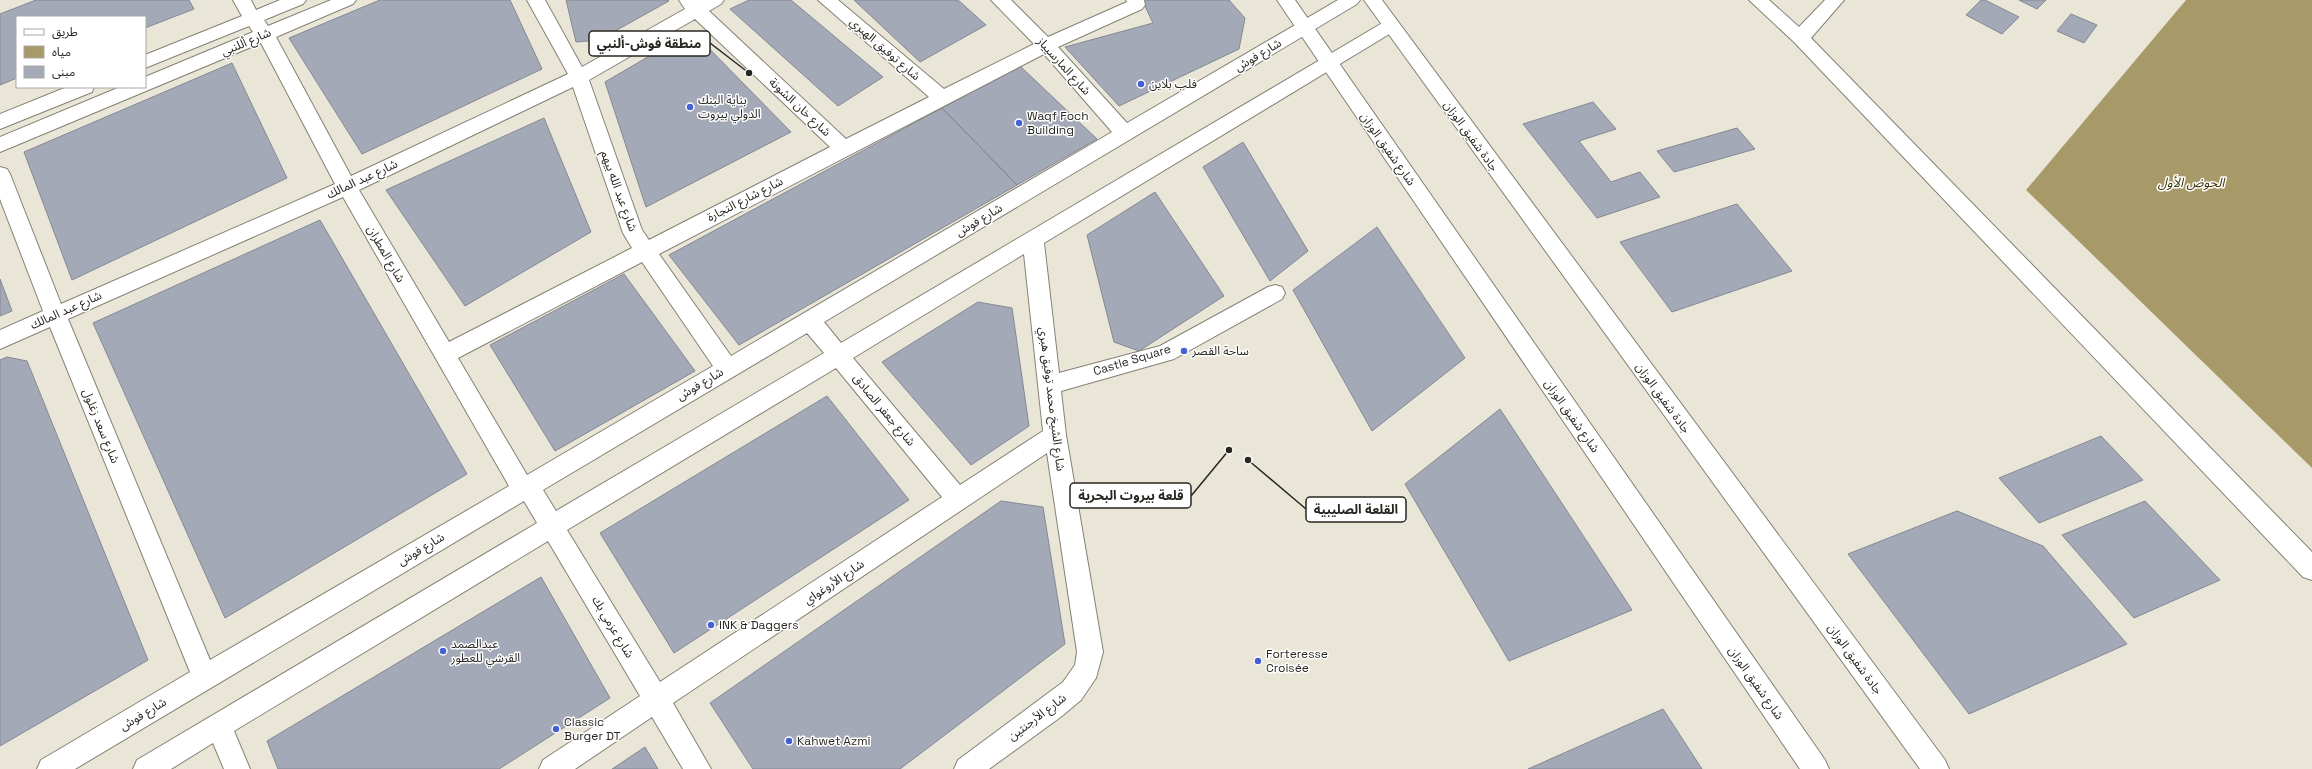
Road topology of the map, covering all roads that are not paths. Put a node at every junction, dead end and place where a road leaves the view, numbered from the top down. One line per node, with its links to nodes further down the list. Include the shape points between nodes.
1 (242, 0): 15 (main road, شارع المطران)
2 (297, 0): 15 (main road, شارع أللنبي)
3 (346, 0): 18 (main road, شارع أللنبي)
4 (536, 0): 23 (main road, شارع عبد الله بيهم)
5 (715, 0): 14 (main road, شارع عبد المالك)
6 (827, 0): 27 (main road, شارع توفيق الهبري)
7 (1000, 0): 20 (main road, شارع المارسيياز)
8 (1135, 0): 20 (main road, via 1136,5)
9 (1286, 0): 17 (main road, شارع شفيق الوزان)
10 (1351, 0): 17 (main road, شارع فوش)
11 (1373, 0): 16 (main road, جادة شفيق الوزان)
12 (1758, 0): 19 (main road)
13 (1835, 0): 19 (main road)
14 (691, 5): 23 (main road, شارع عبد المالك); 31 (main road, شارع خان الشونة)
15 (252, 18): 18 (main road, شارع المطران); 21 (main road, شارع أللنبي)
16 (1390, 26): 22 (main road); 60 (main road, جادة شفيق الوزان)
17 (1304, 28): 22 (main road, شارع شفيق الوزان); 29 (main road, شارع فوش)
18 (264, 34): 24 (main road, شارع أللنبي); 33 (main road, شارع المطران)
19 (1800, 38): 48 (main road)
20 (1046, 45): 27 (main road, شارع شارع التجارة); 29 (main road, شارع المارسيياز)
21 (146, 62)
22 (1328, 63): 34 (main road); 59 (main road, شارع شفيق الوزان)
23 (579, 77): 33 (main road, شارع عبد المالك); 35 (main road, شارع عبد الله بيهم, via 633,233)
24 (146, 84)
25 (83, 88): 28 (main road)
26 (136, 88): 30 (main road)
27 (942, 98): 31 (main road, شارع شارع التجارة)
28 (0, 122)
29 (1125, 134): 38 (main road, شارع فوش)
30 (0, 145)
31 (844, 149): 35 (main road, شارع شارع التجارة)
32 (0, 174): 37 (main road, شارع سعد زغلول)
33 (347, 187): 37 (main road, شارع عبد المالك); 40 (main road, شارع المطران)
34 (1033, 240): 41 (main road); 43 (main road, شارع الشيخ محمد توفيق هبري)
35 (645, 251): 40 (main road, شارع شارع التجارة); 42 (main road, شارع عبد الله بيهم)
36 (1275, 293): 43 (main road, Castle Square, via 1166,353)
37 (55, 314): 39 (main road, شارع عبد المالك); 50 (main road, شارع سعد زغلول)
38 (808, 320): 41 (main road, شارع جعفر الصادق); 42 (main road, شارع فوش)
39 (0, 340)
40 (445, 354): 45 (main road, شارع المطران)
41 (839, 356): 46 (main road, شارع جعفر الصادق); 47 (main road)
42 (727, 368): 45 (main road, شارع فوش)
43 (1049, 385): 44 (main road, شارع الشيخ محمد توفيق هبري)
44 (1055, 436): 46 (main road, شارع الأروغواي); 49 (main road, شارع الشيخ محمد توفيق هبري)
45 (526, 488): 47 (main road, شارع عزمي بك); 50 (main road, شارع فوش)
46 (958, 500): 51 (main road, شارع الأروغواي)
47 (554, 527): 51 (main road, شارع عزمي بك); 52 (main road)
48 (2312, 569)
49 (1090, 652): 58 (main road, شارع الأرجنتين, via 1087,669 1072,691)
50 (205, 678): 53 (main road, شارع فوش)
51 (656, 700): 56 (main road, شارع الأروغواي); 57 (main road, شارع عزمي بك)
52 (219, 725): 54 (main road); 55 (main road)
53 (50, 769)
54 (146, 769)
55 (238, 769)
56 (552, 769)
57 (698, 769)
58 (966, 769)
59 (1816, 769)
60 (1936, 769)

